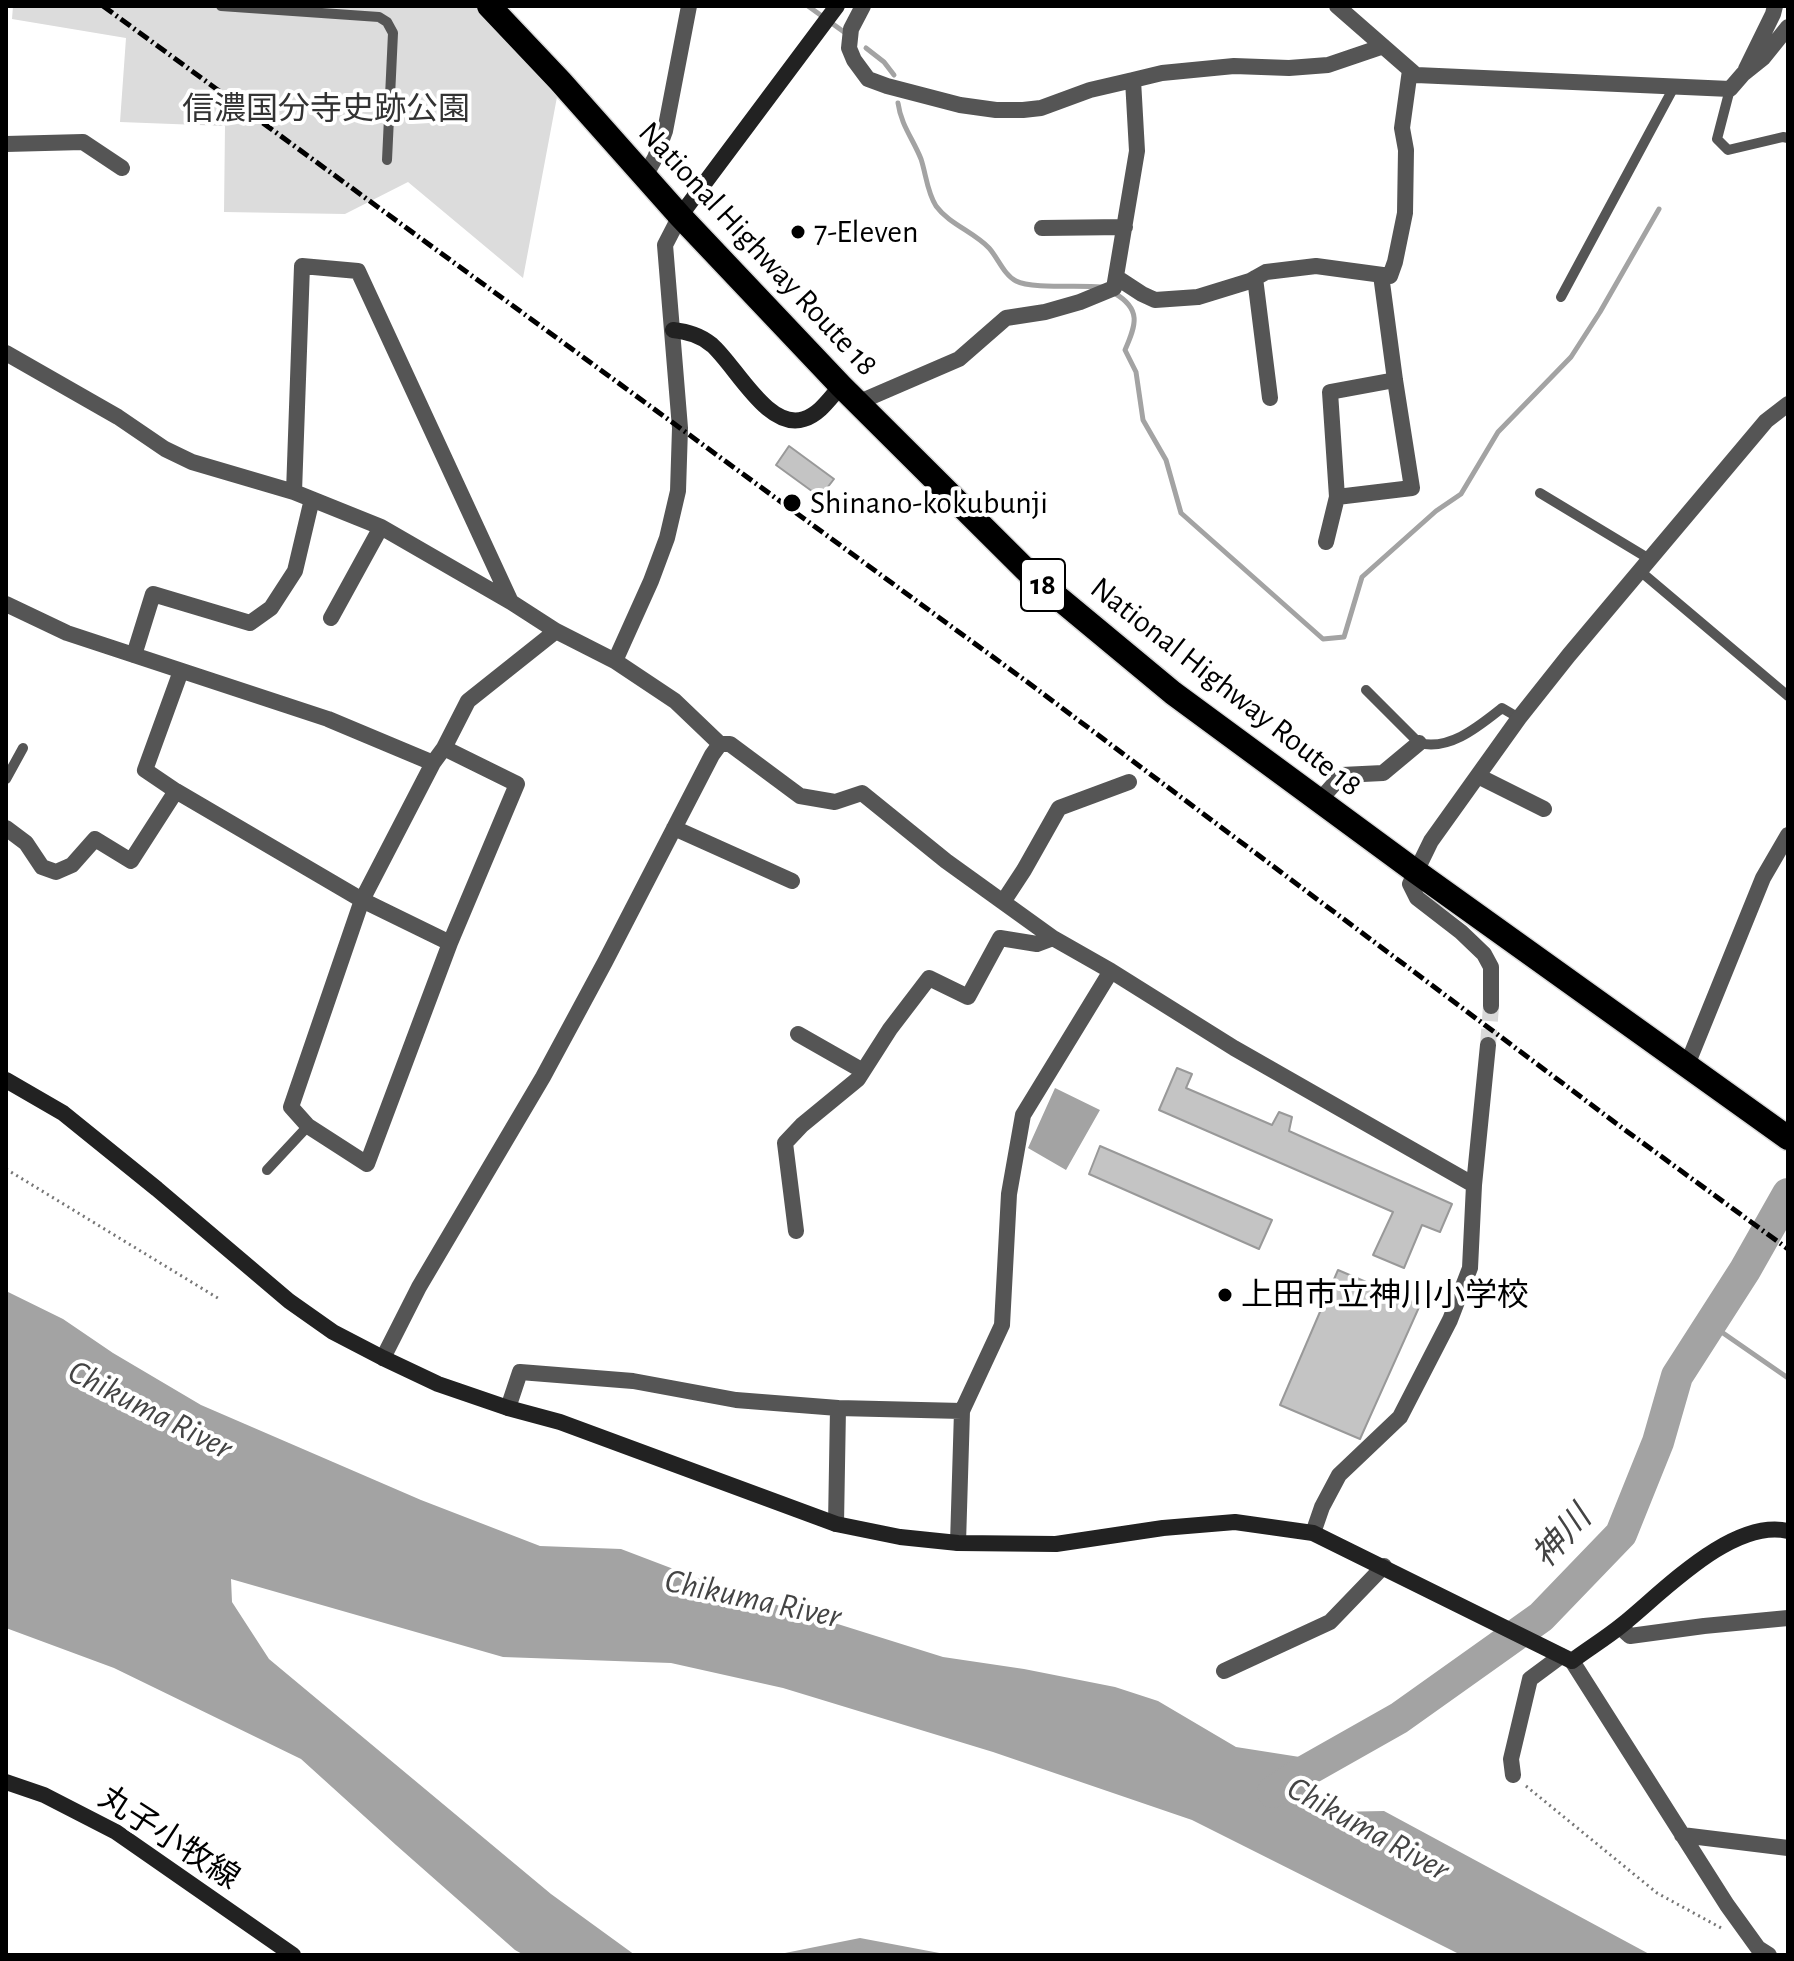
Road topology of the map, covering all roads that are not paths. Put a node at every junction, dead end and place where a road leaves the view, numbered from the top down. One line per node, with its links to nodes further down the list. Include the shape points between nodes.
1 (221, 6): 19 (lane, via 379,17 387,22 393,33)
2 (489, 6): 21 (highway, National Highway Route 18 / 18)
3 (689, 6): 21 (street, via 665,131)
4 (837, 6): 22 (street)
5 (863, 6): 14 (street, via 851,29 849,48 868,79 887,86 960,105 1023,110)
6 (1337, 6): 9 (street)
7 (1355, 6): 9 (lane)
8 (1775, 6): 13 (street)
9 (1356, 23): 11 (street)
10 (1788, 27): 13 (street)
11 (1381, 47): 12 (street); 14 (street, via 1328,65 1234,66)
12 (1410, 70): 15 (street, via 1416,75); 25 (street, via 1402,128 1405,213 1390,276)
13 (1743, 74): 16 (street)
14 (1133, 80): 23 (street, via 1137,151)
15 (1674, 87): 16 (street); 28 (lane)
16 (1730, 89): 17 (lane, via 1717,139 1728,150)
17 (1788, 138)
18 (6, 144): 20 (street, via 83,142)
19 (387, 160)
20 (122, 168)
21 (645, 176): 22 (highway, National Highway Route 18 / 18)
22 (680, 216): 29 (street, via 665,245); 32 (highway, National Highway Route 18 / 18)
23 (1125, 227): 24 (street); 26 (street)
24 (1042, 228)
25 (1381, 275): 27 (street, via 1316,266); 31 (street)
26 (1116, 277): 27 (street, via 1155,300 1198,297); 32 (street, via 1114,288 1080,302 1006,318 959,359)
27 (1255, 278): 33 (street)
28 (1561, 297)
29 (673, 330): 32 (street, via 690,332 710,344 776,416 807,419); 47 (street, via 678,491 667,538)
30 (6, 353): 35 (street, via 165,449)
31 (1395, 380): 37 (street, via 1330,392); 37 (street, via 1412,488)
32 (849, 394): 61 (highway, National Highway Route 18 / 18, via 1032,576 1173,693)
33 (1270, 398)
34 (1788, 404): 41 (street, via 1766,421)
35 (294, 492): 38 (street); 42 (street, via 302,266 358,271)
36 (1540, 493): 41 (lane)
37 (1337, 497): 40 (street)
38 (312, 499): 39 (street); 46 (street, via 295,571 271,608 250,623 153,594)
39 (381, 527): 42 (street); 44 (street)
40 (1326, 542)
41 (1646, 565): 50 (lane); 51 (street)
42 (511, 602): 45 (street)
43 (6, 604): 46 (street, via 67,633)
44 (331, 618)
45 (556, 631): 47 (street); 55 (street, via 468,701)
46 (134, 655): 48 (street)
47 (615, 661): 53 (street, via 675,701)
48 (181, 671): 56 (street, via 328,719); 60 (street, via 145,770)
49 (1366, 690): 52 (lane)
50 (1788, 696)
51 (1519, 718): 52 (lane, via 1502,708 1450,742); 57 (street)
52 (1419, 743): 61 (street, via 1383,773 1342,775)
53 (720, 744): 64 (street); 69 (street, via 730,744 800,796 835,802 862,793)
54 (23, 748): 58 (lane)
55 (444, 748): 56 (street); 71 (street, via 517,784)
56 (433, 763): 68 (street)
57 (1478, 776): 62 (street); 66 (street)
58 (6, 779)
59 (1129, 782): 69 (street, via 1059,808)
60 (176, 791): 63 (street, via 131,861 95,839 72,865 56,872 42,867 26,843); 68 (street)
61 (1319, 801): 66 (highway, National Highway Route 18 / 18)
62 (1544, 809)
63 (6, 828)
64 (674, 828): 67 (street); 84 (street, via 543,1077)
65 (1788, 835): 76 (street, via 1763,878)
66 (1415, 871): 73 (street, via 1410,884 1417,898 1484,954 1491,967); 76 (highway, National Highway Route 18 / 18)
67 (792, 881)
68 (362, 900): 71 (street); 79 (street, via 291,1107)
69 (1003, 902): 70 (street)
70 (1053, 938): 72 (street); 77 (street, via 1037,944 1000,938 968,997 929,978)
71 (450, 943): 79 (street, via 367,1164)
72 (1111, 971): 82 (street); 87 (street, via 1023,1115 1009,1194 1002,1325)
73 (1491, 1006)
74 (798, 1034): 77 (street)
75 (1488, 1045): 82 (street)
76 (1694, 1070): 80 (highway, National Highway Route 18 / 18)
77 (863, 1071): 83 (street, via 785,1143)
78 (6, 1080): 84 (street, via 63,1113 289,1301)
79 (308, 1126): 81 (lane)
80 (1788, 1138)
81 (267, 1170)
82 (1474, 1185): 90 (street, via 1470,1268 1450,1320 1400,1417 1339,1475)
83 (796, 1231)
84 (383, 1358): 85 (street)
85 (508, 1408): 86 (street, via 520,1372); 88 (street, via 560,1422)
86 (838, 1408): 87 (street); 88 (street)
87 (962, 1411): 91 (street)
88 (836, 1524): 91 (street)
89 (1788, 1531): 94 (street, via 1750,1533 1708,1553)
90 (1313, 1533): 91 (street, via 1235,1522 1056,1544); 92 (street)
91 (958, 1543)
92 (1385, 1567): 95 (street); 96 (street, via 1330,1622)
93 (1788, 1618): 94 (street, via 1630,1636)
94 (1620, 1627): 95 (street)
95 (1566, 1659): 97 (street, via 1530,1679 1511,1759); 99 (street)
96 (1224, 1671)
97 (1513, 1775)
98 (6, 1782): 102 (street, 丸子小牧線, via 116,1832)
99 (1682, 1835): 100 (street); 101 (street)
100 (1788, 1848)
101 (1763, 1952)
102 (293, 1955)

